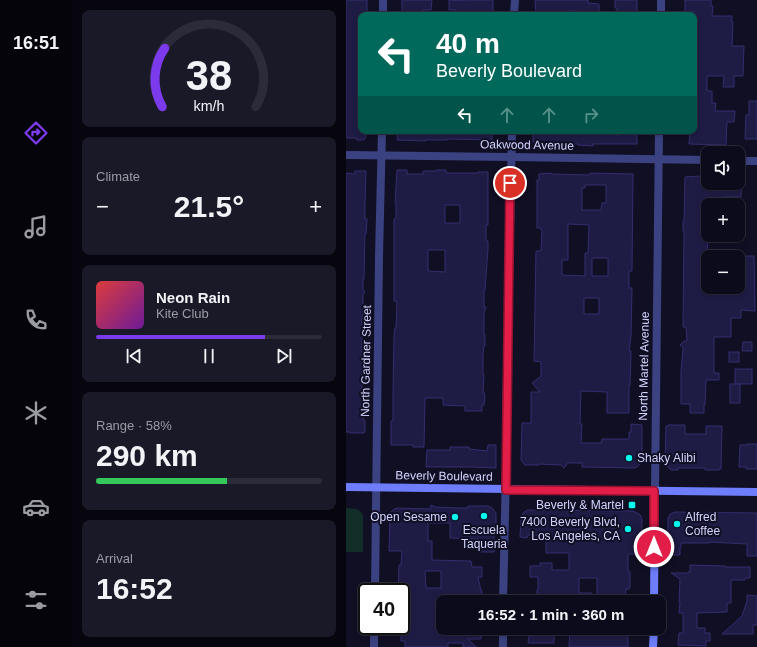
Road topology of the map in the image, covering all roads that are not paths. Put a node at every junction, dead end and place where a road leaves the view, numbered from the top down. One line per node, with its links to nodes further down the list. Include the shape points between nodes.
1 (383, 0): 4 (street)
2 (514, 0): 5 (street)
3 (661, 0): 6 (street)
4 (383, 12)
5 (514, 12)
6 (661, 12)
7 (382, 134): 11 (street, North Gardner Street)
8 (512, 134): 12 (street)
9 (659, 134): 13 (street, North Martel Avenue)
10 (346, 155): 11 (street, Oakwood Avenue)
11 (382, 156): 12 (street, Oakwood Avenue); 18 (street, North Gardner Street)
12 (511, 157): 13 (street, Oakwood Avenue); 19 (street)
13 (659, 160): 14 (street, Oakwood Avenue); 20 (street, North Martel Avenue)
14 (701, 160)
15 (745, 160): 16 (street)
16 (757, 161)
17 (346, 487): 18 (main road, Beverly Boulevard)
18 (376, 487): 19 (main road, Beverly Boulevard); 22 (street, North Gardner Street)
19 (506, 490): 20 (main road, Beverly Boulevard); 23 (street)
20 (654, 491): 21 (main road, Beverly Boulevard); 24 (main road, North Martel Avenue)
21 (757, 492)
22 (375, 583)
23 (503, 595)
24 (654, 595)
25 (374, 635): 28 (street)
26 (503, 635): 29 (street)
27 (654, 635): 30 (main road)
28 (374, 647)
29 (503, 647)
30 (654, 647)

